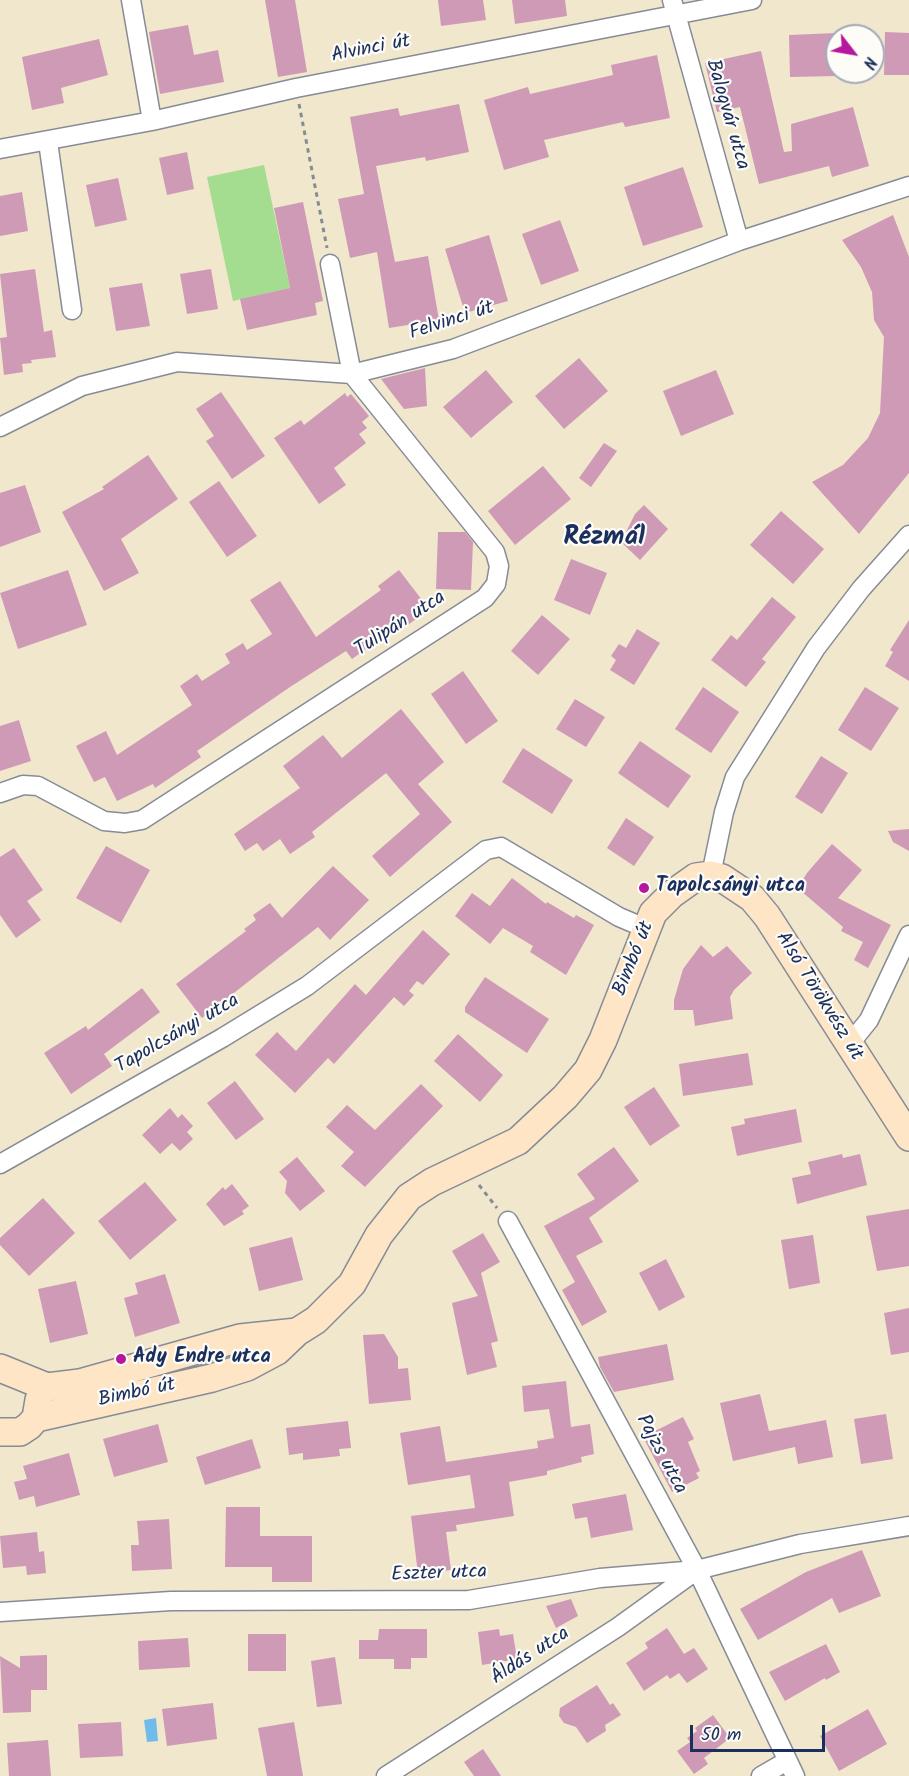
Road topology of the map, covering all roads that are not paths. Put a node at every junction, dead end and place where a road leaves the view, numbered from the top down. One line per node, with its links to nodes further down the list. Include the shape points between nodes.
1 (131, 0): 4 (street)
2 (752, 0): 3 (street, Alvinci út)
3 (673, 7): 4 (street, Alvinci út); 8 (street, Balogvár utca)
4 (152, 121): 5 (street, Alvinci út)
5 (48, 142): 6 (street, Alvinci út); 10 (street)
6 (0, 149)
7 (909, 186): 8 (street, Felvinci út)
8 (738, 241): 11 (street, Felvinci út, via 453,349)
9 (330, 264): 11 (street, Tulipán utca)
10 (72, 310)
11 (352, 374): 12 (street, Felvinci út, via 177,362 82,386); 14 (street, Tulipán utca, via 495,552 499,566 496,584 485,598 142,820 125,824 104,821 38,786 23,785)
12 (0, 427)
13 (909, 535): 15 (street, via 816,648 735,777)
14 (0, 793)
15 (711, 875): 16 (street, Bimbó út, via 696,877 672,894 653,913); 18 (street, Alsó Törökvész út, via 737,886 767,916)
16 (645, 928): 20 (street, Tapolcsányi utca, via 624,920 501,847 486,850 307,986); 22 (street, Bimbó út, via 588,1070 545,1119 518,1141 409,1197 379,1235 352,1284 329,1309)
17 (909, 935): 18 (street, via 869,1020)
18 (848, 1046): 19 (street, Alsó Törökvész út)
19 (909, 1137)
20 (0, 1164)
21 (508, 1221): 27 (street, Pajzs utca)
22 (297, 1332): 23 (street, Bimbó út, via 240,1338 80,1383 48,1387); 24 (street, Bimbó út, via 277,1351 247,1367)
23 (11, 1375): 24 (street, Bimbó út, via 39,1400)
24 (36, 1418): 25 (street, Bimbó út, via 20,1432)
25 (0, 1432)
26 (909, 1526): 27 (street, Eszter utca, via 800,1544)
27 (697, 1570): 28 (street, Eszter utca, via 600,1578 469,1600 171,1600); 29 (street, Pajzs utca); 30 (street, Áldás utca, via 608,1633)
28 (0, 1612)
29 (791, 1768): 31 (street)
30 (386, 1776)
31 (761, 1776)

